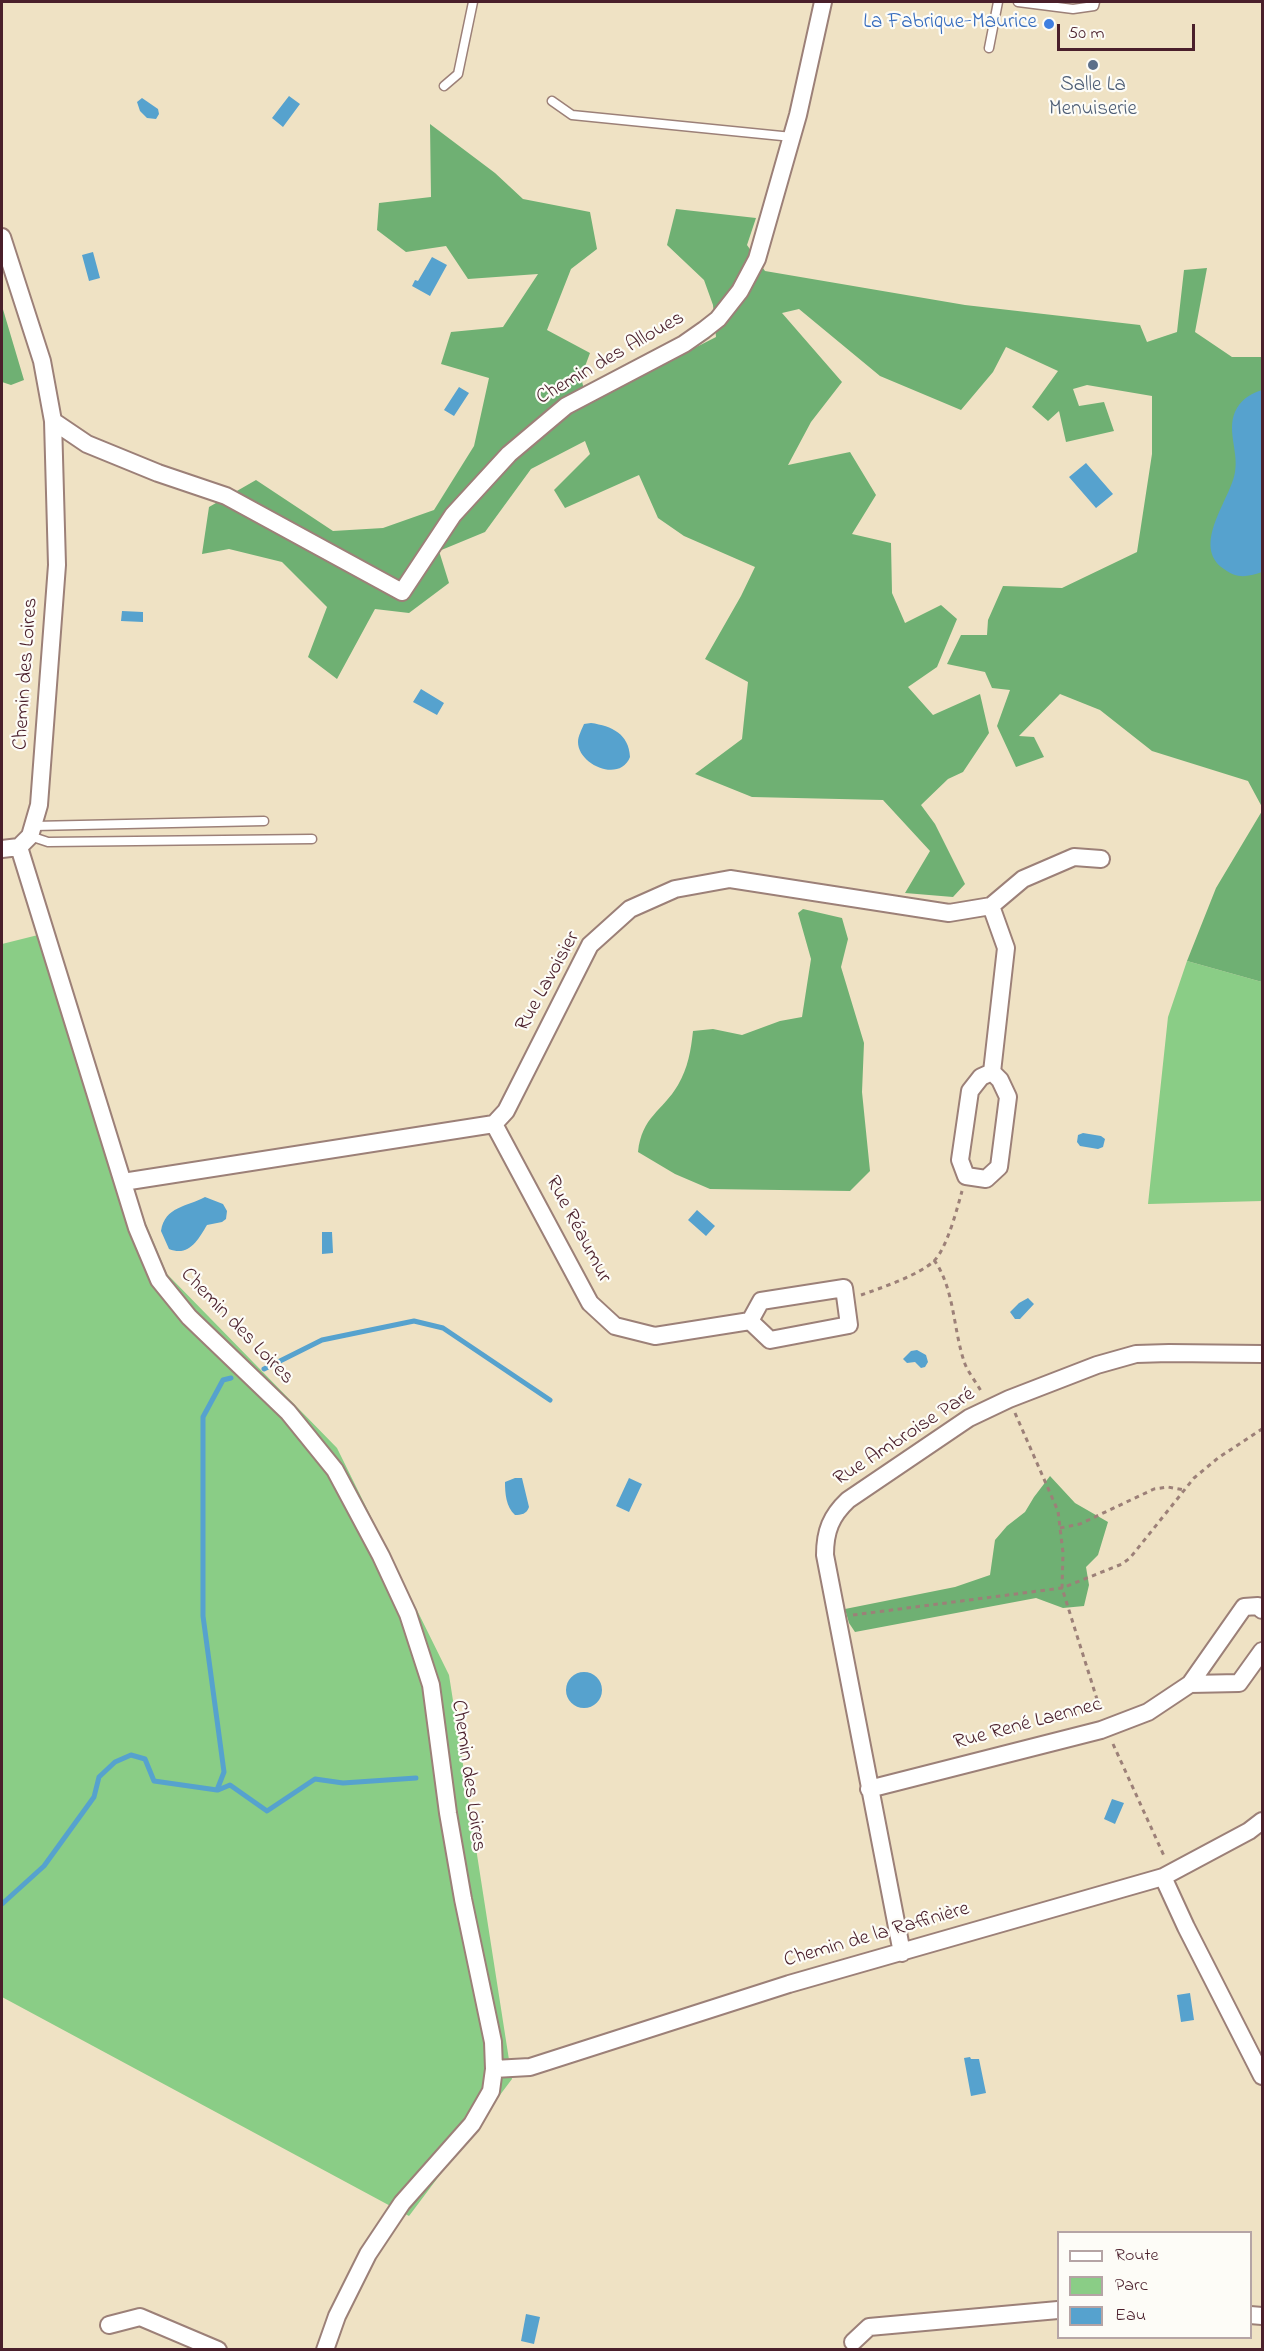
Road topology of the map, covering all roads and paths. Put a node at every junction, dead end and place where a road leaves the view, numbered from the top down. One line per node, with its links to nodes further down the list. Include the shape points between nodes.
1 (473, 2): 7 (lane, via 458,75)
2 (824, 2): 9 (street, Chemin des Alloues)
3 (998, 2): 6 (lane)
4 (1018, 2): 5 (lane, via 1073,9 1094,6)
5 (1095, 2)
6 (989, 48)
7 (444, 86)
8 (552, 101): 9 (lane, via 572,115)
9 (792, 137): 11 (street, Chemin des Alloues, via 757,259 740,291 718,319 684,344 566,406 539,427 453,515 402,592 226,496 87,444)
10 (2, 237): 11 (street, Chemin des Loires, via 42,361)
11 (53, 421): 13 (street, Chemin des Loires, via 57,565 39,805)
12 (264, 821): 13 (lane)
13 (28, 836): 14 (lane, via 48,842); 15 (street); 21 (street, Chemin des Loires)
14 (312, 839)
15 (2, 849)
16 (1101, 859): 17 (street, via 1074,857 1023,879)
17 (991, 906): 18 (street, via 1006,948); 19 (street, Rue Lavoisier, via 949,912 730,879 675,889 630,909 590,945 506,1111)
18 (992, 1072): 20 (street, via 981,1077 970,1092 960,1160); 20 (street, via 1008,1097 999,1167 986,1179)
19 (494, 1124): 21 (street); 24 (street, Rue Réaumur, via 590,1303 615,1326 655,1336)
20 (966, 1176): 22 (path)
21 (123, 1182): 41 (street, Chemin des Loires, via 159,1280 189,1317 288,1412 334,1470 408,1614 431,1685 448,1813 493,2042)
22 (934, 1260): 23 (path); 27 (path, via 947,1292 966,1366)
23 (846, 1300): 24 (street, via 844,1288 761,1301); 24 (street, via 849,1325 770,1340)
24 (750, 1321)
25 (1263, 1354): 26 (street, Rue Ambroise Paré, via 1136,1354)
26 (1009, 1399): 27 (street, Rue Ambroise Paré); 30 (path, via 1058,1510)
27 (988, 1408): 33 (street, Rue Ambroise Paré, via 836,1510 825,1538 825,1555)
28 (1263, 1429): 29 (path, via 1218,1458)
29 (1184, 1490): 30 (path, via 1154,1489 1080,1524); 31 (path, via 1130,1558)
30 (1060, 1528): 31 (path)
31 (1062, 1588): 33 (path); 36 (path)
32 (1263, 1610): 35 (street, Rue René Laennec, via 1258,1606 1244,1607)
33 (838, 1617): 37 (street, Rue Ambroise Paré)
34 (1263, 1651): 35 (street, via 1239,1683)
35 (1190, 1684): 36 (street, Rue René Laennec, via 1148,1712)
36 (1107, 1728): 37 (street, Rue René Laennec); 39 (path)
37 (869, 1790): 40 (street, Rue Ambroise Paré)
38 (1263, 1821): 39 (street, Chemin de la Raffinière)
39 (1168, 1875): 40 (street, Chemin de la Raffinière); 42 (street, via 1186,1927)
40 (902, 1953): 41 (street, Chemin de la Raffinière, via 789,1984 530,2067)
41 (494, 2069): 47 (street, Chemin des Loires, via 491,2091 472,2124 402,2203 368,2254 336,2316)
42 (1263, 2076)
43 (1057, 2310): 45 (street, via 869,2327)
44 (109, 2325): 46 (street, via 140,2318)
45 (853, 2342)
46 (218, 2349)
47 (325, 2349)

